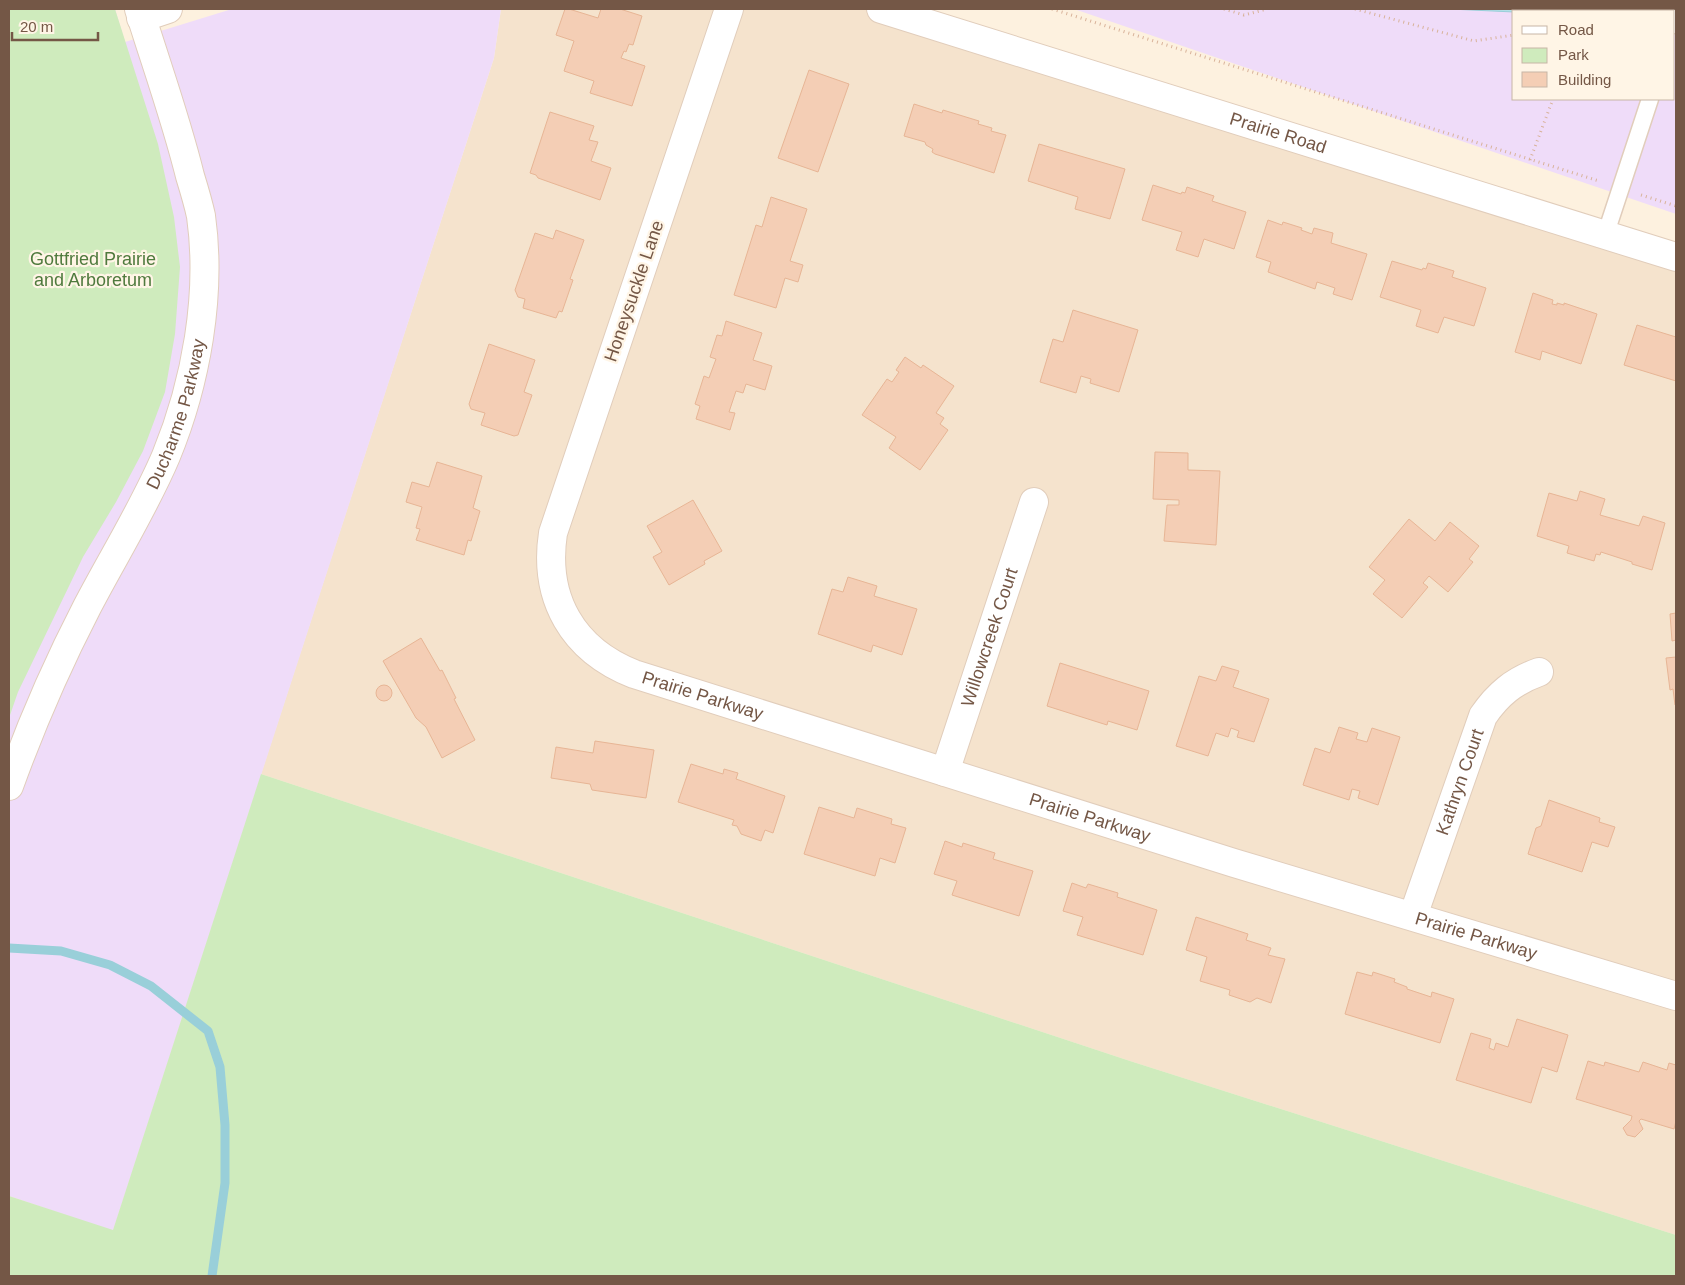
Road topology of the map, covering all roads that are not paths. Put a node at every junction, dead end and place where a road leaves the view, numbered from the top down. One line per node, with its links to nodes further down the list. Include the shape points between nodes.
1 (168, 9): 4 (street)
2 (729, 9): 9 (street, Honeysuckle Lane, via 556,520 550,558)
3 (881, 9): 6 (street, Prairie Road)
4 (140, 13): 12 (street, Ducharme Parkway, via 185,153 200,215 204,258 197,356 166,456 65,652)
5 (1650, 100): 6 (lane)
6 (1606, 236): 7 (street, Prairie Road)
7 (1676, 258)
8 (1034, 502): 11 (street, Willowcreek Court)
9 (552, 575): 11 (street, Prairie Parkway, via 561,608 574,630 591,649 619,668)
10 (1539, 672): 13 (street, Kathryn Court, via 1503,691 1483,716)
11 (945, 772): 13 (street, Prairie Parkway)
12 (9, 786)
13 (1412, 916): 14 (street, Prairie Parkway)
14 (1676, 996)

